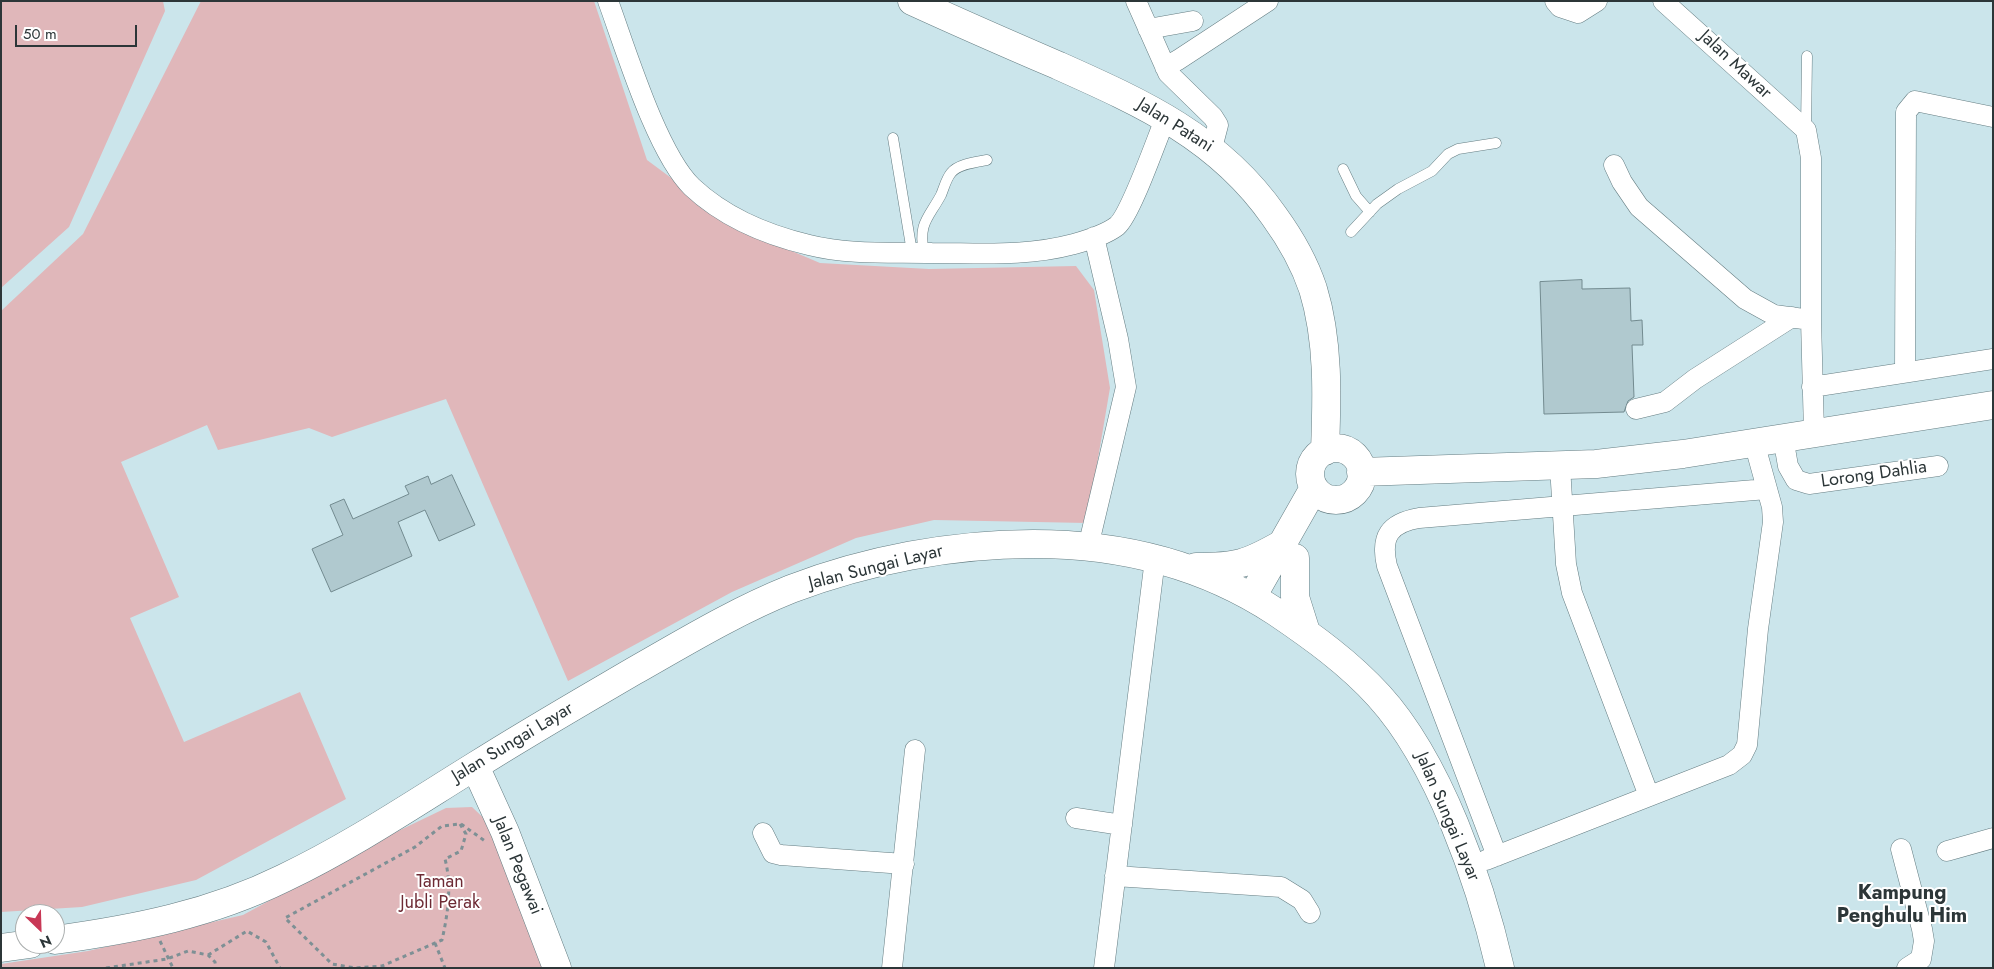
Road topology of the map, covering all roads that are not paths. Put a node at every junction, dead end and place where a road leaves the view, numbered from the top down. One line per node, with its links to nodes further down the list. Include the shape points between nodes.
1 (608, 1): 24 (street, via 672,161 701,194 743,221 787,240 847,251)
2 (912, 1): 12 (main road, Jalan Patani)
3 (1136, 1): 9 (street)
4 (1268, 1): 11 (street)
5 (1556, 1): 6 (street, via 1560,7 1578,13)
6 (1597, 1)
7 (1664, 1): 14 (street, Jalan Mawar)
8 (1193, 21): 9 (street)
9 (1148, 29): 11 (street)
10 (1807, 56): 14 (lane)
11 (1165, 67): 17 (street, via 1176,83 1218,125)
12 (1166, 117): 17 (main road, Jalan Patani); 23 (street, via 1125,216 1109,231)
13 (1993, 118): 27 (street, via 1915,101 1906,112)
14 (1806, 130): 25 (street, via 1812,158)
15 (893, 138): 24 (lane)
16 (1496, 143): 21 (lane, via 1458,149 1448,154 1436,168 1398,189)
17 (1212, 148): 34 (main road, Jalan Patani, via 1263,200 1292,243 1313,290 1324,354)
18 (987, 160): 24 (lane, via 959,167 951,173 924,222)
19 (1614, 165): 25 (street, via 1639,207 1745,299 1768,313)
20 (1343, 169): 21 (lane, via 1356,196)
21 (1370, 212): 22 (lane)
22 (1351, 232)
23 (1094, 238): 24 (street, via 1032,253); 41 (street, via 1126,387)
24 (918, 252)
25 (1801, 319): 28 (street); 30 (street, via 1695,379 1665,402)
26 (1993, 359): 27 (street)
27 (1905, 372): 28 (street)
28 (1812, 388): 31 (street)
29 (1993, 405): 31 (main road)
30 (1636, 409)
31 (1814, 432): 32 (main road)
32 (1784, 437): 33 (main road); 36 (street, Lorong Dahlia, via 1788,466 1796,480 1808,484)
33 (1754, 442): 35 (main road, via 1683,454); 38 (street)
34 (1325, 451): 37 (main road, via 1336,448 1351,453); 39 (main road, via 1312,464 1310,476)
35 (1560, 466): 37 (main road); 40 (street)
36 (1938, 466)
37 (1361, 472): 39 (main road, via 1352,494 1344,498)
38 (1767, 489): 40 (street); 49 (street, via 1773,522 1758,628 1747,745 1736,762)
39 (1322, 493): 42 (main road)
40 (1563, 505): 49 (street, via 1566,564 1572,593); 56 (street, via 1403,521 1392,528 1385,546 1387,566)
41 (1088, 547): 43 (main road, Jalan Sungai Layar); 48 (main road, Jalan Sungai Layar, via 1021,544 932,552 852,570 792,589 709,629)
42 (1289, 551): 44 (main road, via 1244,564); 45 (main road); 46 (main road, via 1295,597)
43 (1155, 559): 44 (main road, Jalan Sungai Layar); 51 (street)
44 (1187, 567): 45 (main road, Jalan Sungai Layar)
45 (1260, 602): 46 (main road, Jalan Sungai Layar)
46 (1306, 632): 58 (main road, Jalan Sungai Layar, via 1367,683 1419,748)
47 (915, 750): 57 (street)
48 (475, 766): 61 (main road, Jalan Sungai Layar, via 284,879 203,911 153,924); 65 (main road, Jalan Pegawai, via 505,832)
49 (1649, 796): 56 (street)
50 (1076, 818): 51 (street)
51 (1122, 826): 59 (street)
52 (763, 833): 57 (street, via 773,853 781,855)
53 (1993, 838): 55 (street)
54 (1901, 849): 64 (street, via 1922,929)
55 (1947, 851)
56 (1497, 856): 58 (street)
57 (904, 864): 66 (street)
58 (1470, 866): 68 (main road, Jalan Sungai Layar)
59 (1115, 876): 60 (street, via 1281,887 1302,900); 67 (street)
60 (1310, 913)
61 (65, 938)
62 (15, 946): 63 (main road)
63 (1, 948)
64 (1921, 965)
65 (557, 968)
66 (892, 968)
67 (1104, 968)
68 (1500, 968)

